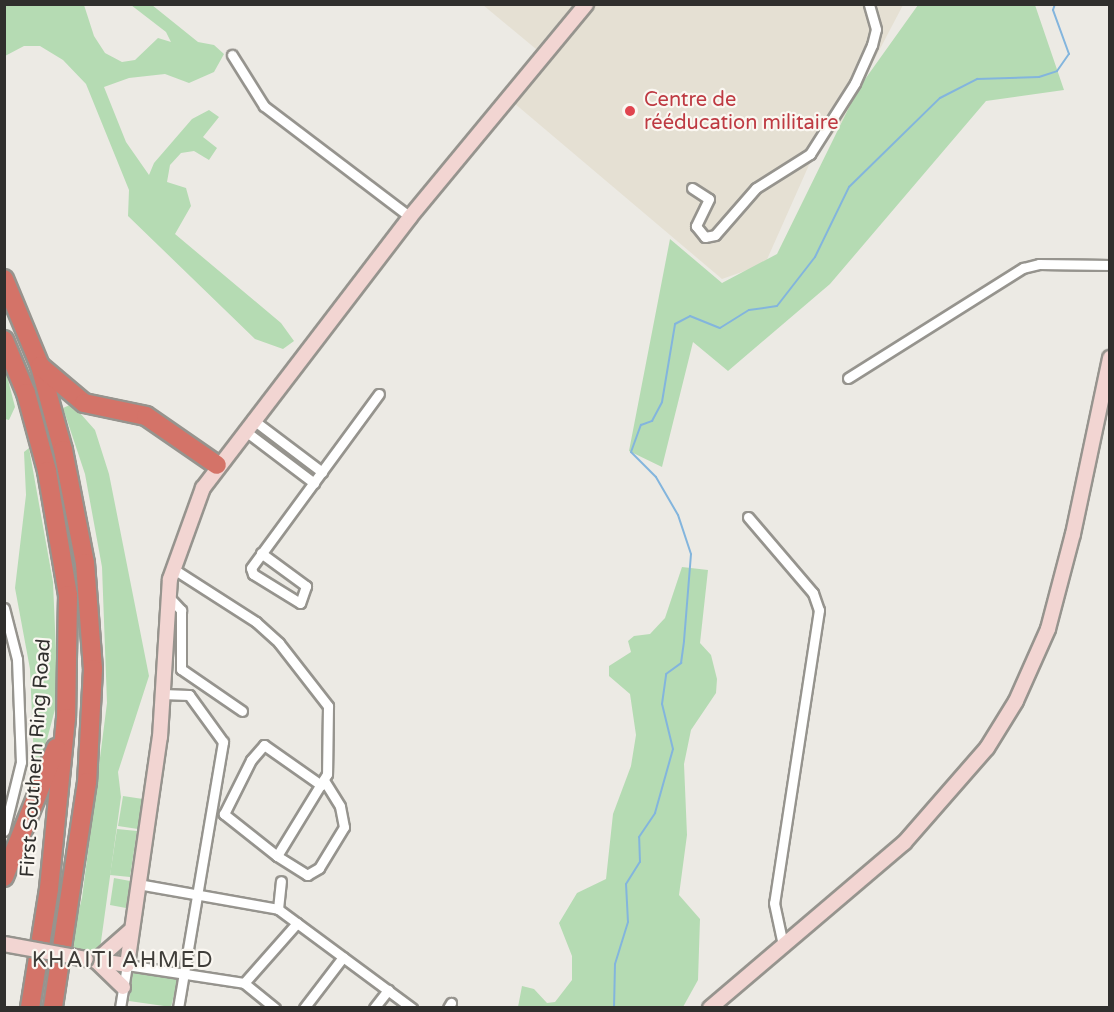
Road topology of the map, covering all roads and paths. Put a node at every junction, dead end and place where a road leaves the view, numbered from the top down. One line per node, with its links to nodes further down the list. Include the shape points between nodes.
1 (586, 4): 5 (main road)
2 (869, 4): 4 (street, via 876,29 872,45 843,103 810,154 756,188 715,235 705,237 696,226 709,199)
3 (232, 55): 5 (street, via 264,106)
4 (692, 188)
5 (410, 217): 15 (main road)
6 (1110, 265): 11 (street, via 1039,264 1023,268)
7 (4, 279): 10 (highway)
8 (4, 340): 26 (highway, First Southern Ring Road, via 26,393 61,531 68,595)
9 (1110, 358): 38 (main road, via 1073,534 1048,629 1016,701 946,800 904,843)
10 (40, 366): 13 (highway); 14 (highway)
11 (848, 378)
12 (379, 394): 17 (street)
13 (76, 397): 14 (highway, via 60,399); 16 (highway, via 102,408 146,416)
14 (53, 416): 48 (highway, via 86,562 93,669 87,782)
15 (248, 424): 16 (main road); 17 (street); 18 (street)
16 (217, 465): 21 (main road)
17 (322, 472): 18 (street)
18 (314, 483): 20 (street)
19 (748, 517): 38 (street, via 813,593 819,610 774,903)
20 (261, 553): 20 (street, via 251,572 300,603 306,586)
21 (172, 568): 22 (main road); 27 (street, via 256,622 279,643 328,706)
22 (167, 595): 24 (main road); 25 (street, via 181,610 181,669)
23 (4, 608): 28 (street, via 17,659 21,762)
24 (162, 694): 32 (main road); 33 (street, via 189,695 223,742)
25 (242, 711)
26 (66, 718): 30 (highway); 47 (highway, First Southern Ring Road, via 49,890)
27 (323, 782): 29 (street); 29 (street, via 345,819 340,836 311,874); 29 (street, via 264,745 251,760 224,814)
28 (4, 831)
29 (277, 856)
30 (4, 877)
31 (281, 881): 34 (street)
32 (138, 884): 33 (street); 36 (main road)
33 (196, 892): 34 (street); 42 (street)
34 (278, 909): 35 (street)
35 (297, 923): 39 (street); 43 (street)
36 (132, 929): 40 (main road); 41 (main road)
37 (4, 944): 40 (main road, bridge)
38 (783, 945): 54 (main road)
39 (343, 957): 45 (street); 52 (street)
40 (91, 960): 41 (main road); 44 (main road)
41 (127, 965): 42 (street); 44 (street)
42 (182, 975): 43 (street); 50 (street)
43 (244, 983): 51 (street)
44 (123, 987): 49 (street)
45 (388, 990): 46 (street); 53 (street)
46 (411, 1007)
47 (30, 1008)
48 (53, 1008)
49 (120, 1008)
50 (178, 1008)
51 (275, 1008)
52 (304, 1008)
53 (374, 1008)
54 (710, 1008)

